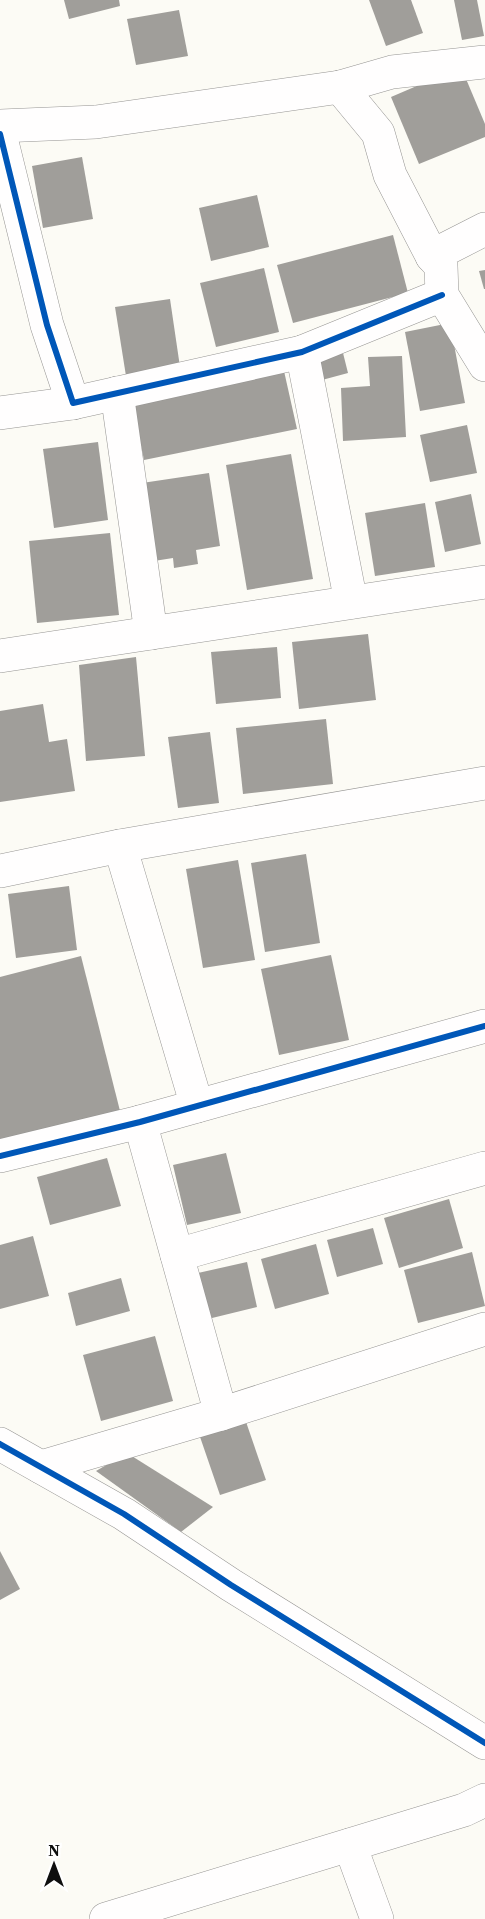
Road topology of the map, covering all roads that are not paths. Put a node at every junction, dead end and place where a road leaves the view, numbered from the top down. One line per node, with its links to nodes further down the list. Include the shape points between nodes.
1 (485, 62): 2 (street, via 392,72)
2 (340, 87): 3 (street, via 96,122); 6 (street, via 378,133 390,175)
3 (0, 126)
4 (0, 135): 11 (street, via 47,325)
5 (485, 230): 6 (street)
6 (432, 256): 7 (street, via 441,266)
7 (442, 295): 8 (street); 9 (street)
8 (302, 352): 10 (street); 14 (street)
9 (485, 365)
10 (117, 393): 11 (street); 15 (street)
11 (73, 403): 12 (street)
12 (0, 413)
13 (485, 582): 14 (street)
14 (351, 602): 15 (street)
15 (151, 633): 16 (street)
16 (0, 656)
17 (485, 783): 18 (street)
18 (120, 846): 19 (street); 21 (street)
19 (0, 871)
20 (485, 1026): 21 (street)
21 (197, 1106): 22 (street)
22 (140, 1122): 23 (street); 25 (street)
23 (0, 1156)
24 (485, 1168): 25 (street)
25 (177, 1255): 27 (street)
26 (485, 1329): 27 (street)
27 (221, 1414): 29 (street)
28 (0, 1444): 29 (street)
29 (41, 1467): 30 (street, via 124,1514)
30 (485, 1743)
31 (485, 1800): 32 (street)
32 (350, 1845): 33 (street); 34 (street)
33 (106, 1919)
34 (377, 1919)

